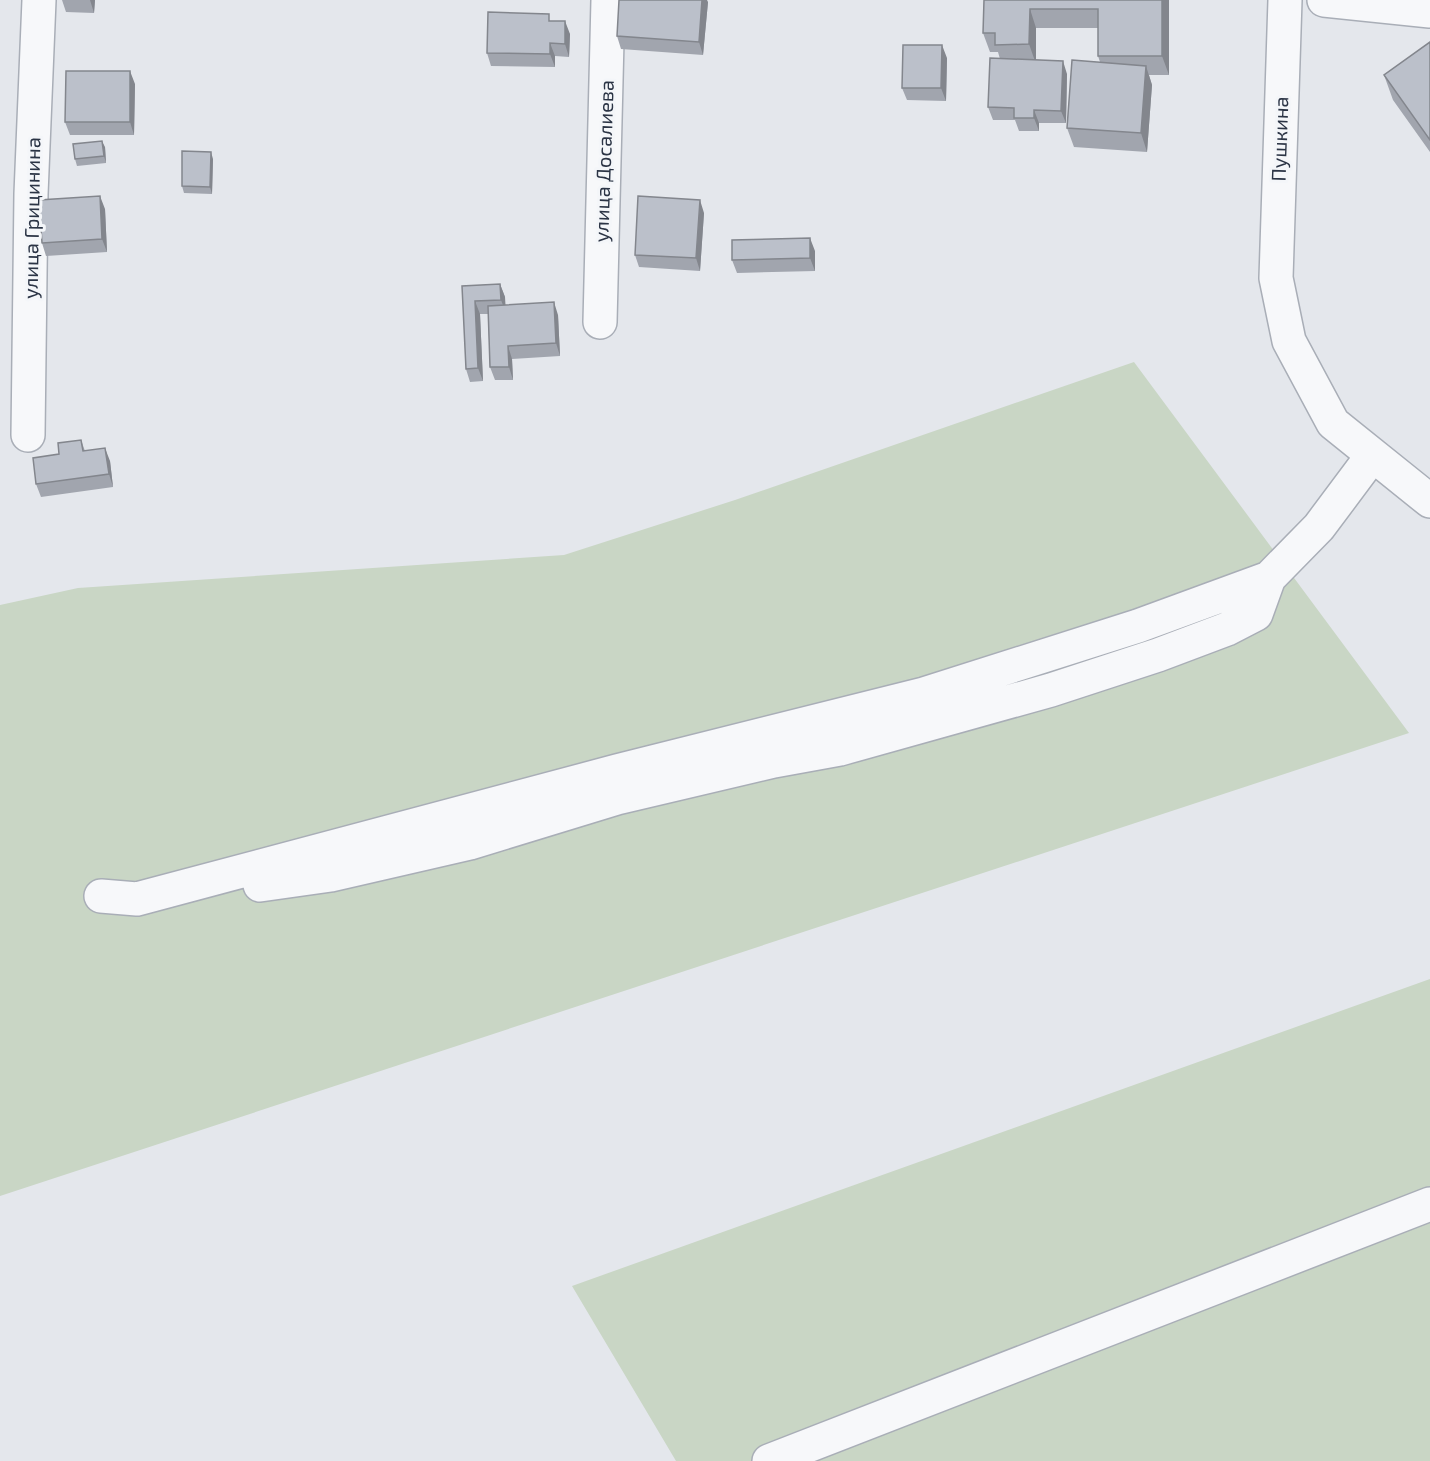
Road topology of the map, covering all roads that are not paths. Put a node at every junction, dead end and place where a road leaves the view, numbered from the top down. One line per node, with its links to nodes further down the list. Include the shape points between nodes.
1 (39, 0): 7 (street, улица Грицинина, via 31,194)
2 (608, 0): 6 (street, улица Досалиева)
3 (1285, 0): 8 (street, Пушкина, via 1276,278 1289,341 1314,391 1333,423)
4 (1324, 0): 5 (street)
5 (1430, 11)
6 (600, 322)
7 (28, 435)
8 (1372, 456): 9 (street, Пушкина); 10 (street, via 1319,527 1269,578 1138,626 924,694 627,768 137,899)
9 (1430, 501)
10 (101, 896)
11 (1430, 1204): 12 (street)
12 (769, 1461)

